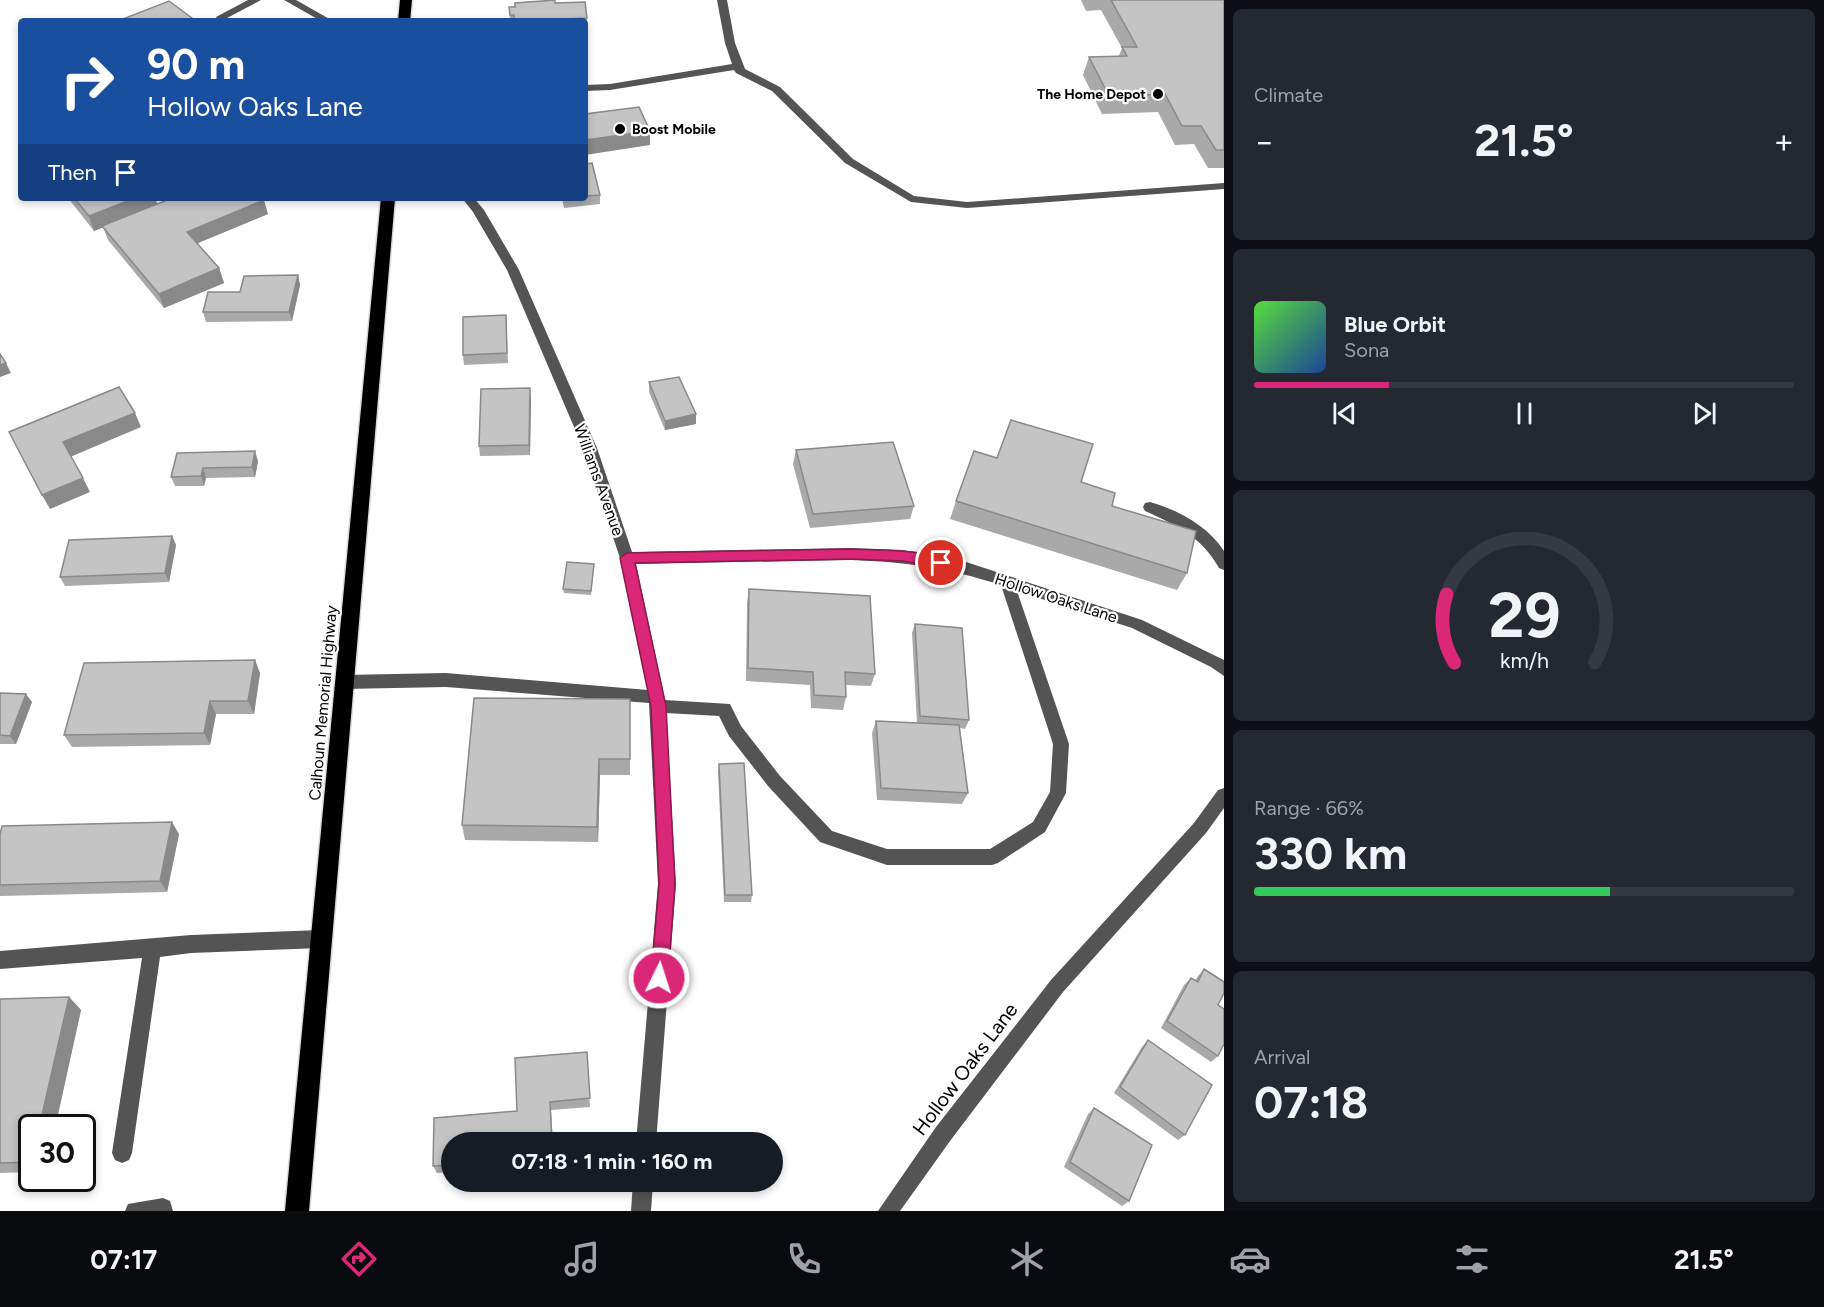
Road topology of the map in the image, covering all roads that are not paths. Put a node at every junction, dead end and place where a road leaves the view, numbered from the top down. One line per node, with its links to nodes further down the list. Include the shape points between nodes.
1 (256, 0): 5 (street)
2 (406, 0): 7 (highway)
3 (722, 0): 8 (street)
4 (293, 1): 6 (street)
5 (222, 18)
6 (323, 18)
7 (404, 18)
8 (737, 66): 9 (street); 10 (street, via 776,89 849,161 911,200 967,205)
9 (588, 88)
10 (1224, 186)
11 (388, 201): 18 (highway, Calhoun Memorial Highway)
12 (470, 201): 14 (street, Williams Avenue, via 513,270 590,448)
13 (1150, 507): 15 (street, via 1198,530)
14 (627, 558): 16 (street, Hollow Oaks Lane, via 903,556 960,566); 19 (street, Williams Avenue)
15 (1224, 564)
16 (1007, 582): 17 (street, Hollow Oaks Lane, via 1137,624); 19 (street, via 1061,744 1058,793 1040,827 992,857 887,857 826,837 774,781 735,731 724,709)
17 (1224, 669)
18 (345, 682): 19 (street, via 446,680); 21 (highway, Calhoun Memorial Highway)
19 (657, 702): 24 (street, Williams Avenue, via 667,884)
20 (1224, 795): 31 (street, Hollow Oaks Lane, via 1200,828 1057,986)
21 (321, 939): 22 (street, via 191,944); 29 (highway, Calhoun Memorial Highway)
22 (152, 950): 23 (street); 25 (street)
23 (0, 960)
24 (647, 1132)
25 (122, 1153)
26 (642, 1192): 30 (street)
27 (135, 1211): 28 (street)
28 (163, 1211)
29 (297, 1211)
30 (641, 1211)
31 (888, 1211)

